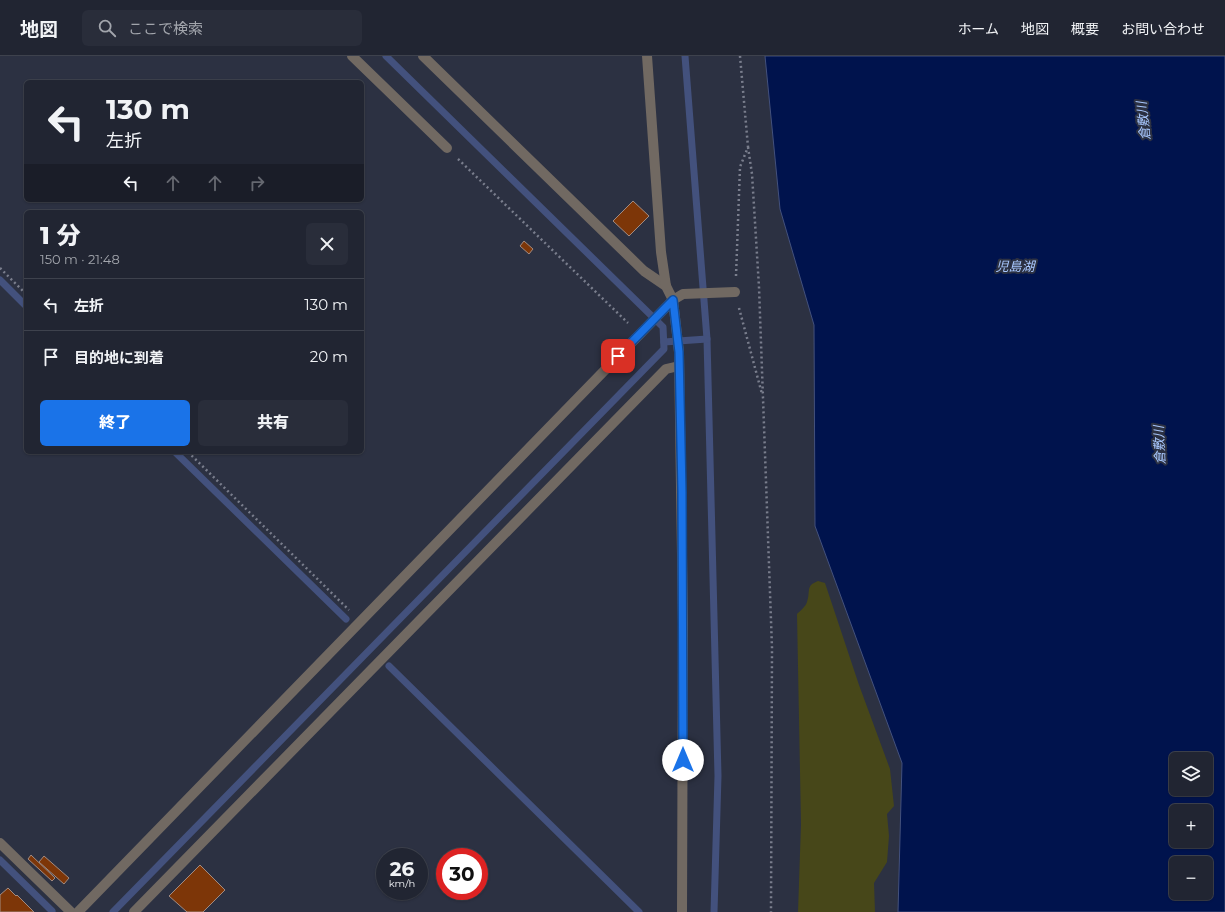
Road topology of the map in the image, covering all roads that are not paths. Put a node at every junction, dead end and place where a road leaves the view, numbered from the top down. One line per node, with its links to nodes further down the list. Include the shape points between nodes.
1 (352, 56): 4 (street)
2 (423, 56): 5 (street, via 644,271)
3 (647, 56): 5 (street, via 661,252)
4 (447, 148)
5 (666, 286): 7 (street)
6 (735, 292): 7 (street, via 683,294)
7 (673, 300): 8 (street); 11 (street)
8 (679, 366): 12 (street, via 666,369); 13 (street, via 683,622)
9 (0, 843): 10 (street)
10 (71, 912)
11 (78, 912)
12 (134, 912)
13 (682, 912)

